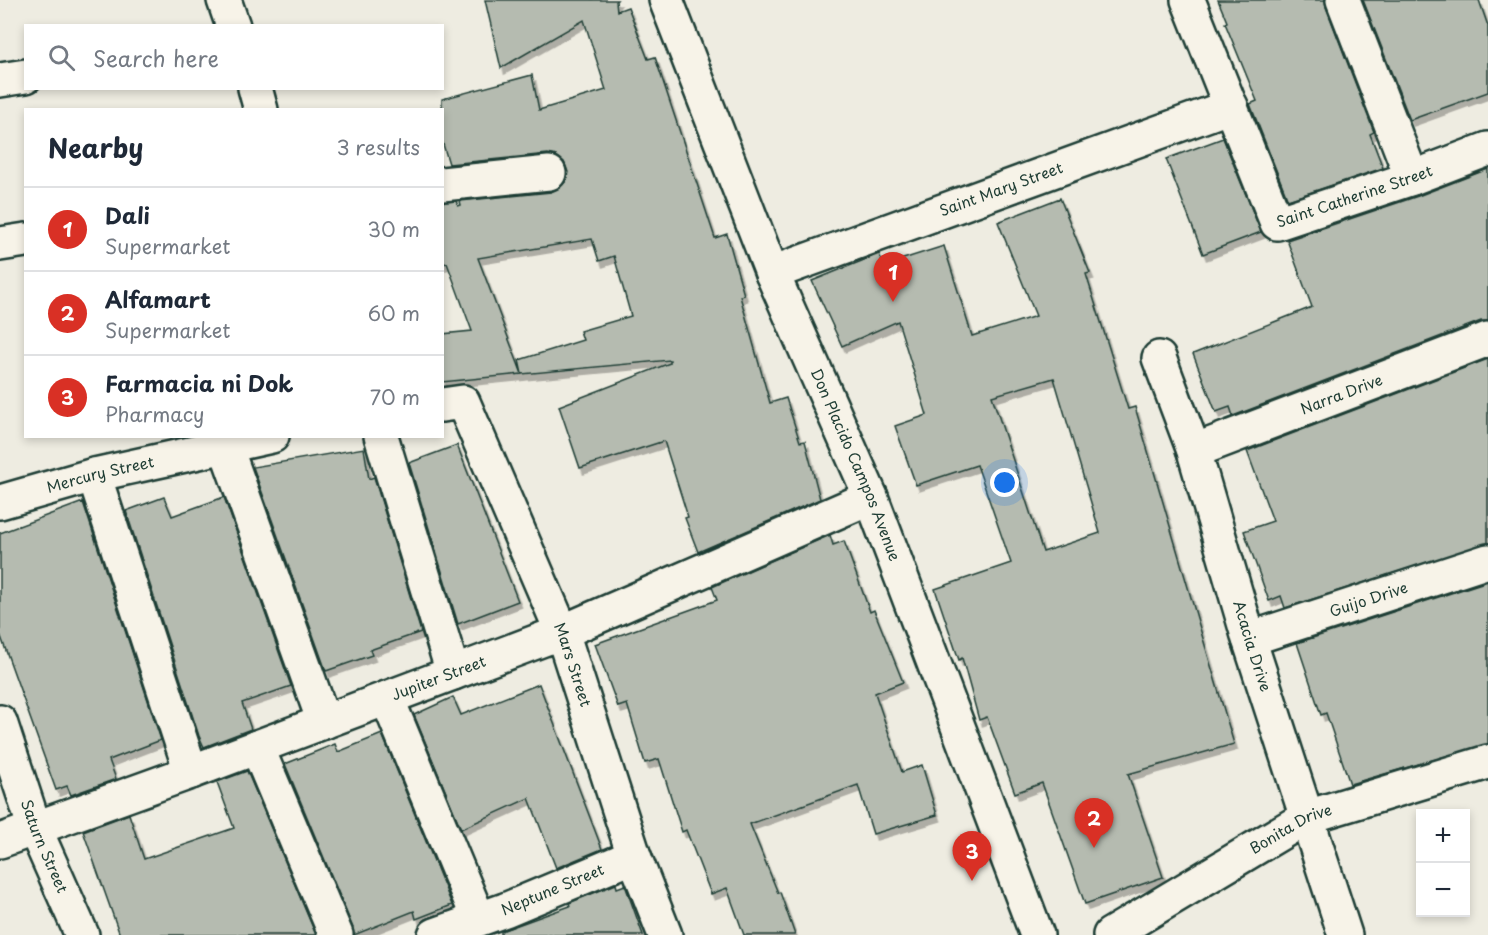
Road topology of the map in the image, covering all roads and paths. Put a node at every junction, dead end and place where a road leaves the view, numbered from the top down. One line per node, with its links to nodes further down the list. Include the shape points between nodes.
1 (224, 0): 5 (street)
2 (666, 0): 17 (street, Don Placido Campos Avenue)
3 (1188, 0): 9 (street, Saint Catherine Street)
4 (1343, 0): 13 (street)
5 (232, 24)
6 (24, 76): 7 (street)
7 (0, 80)
8 (256, 90): 10 (street)
9 (1231, 106): 13 (street, Saint Catherine Street, via 1277,223); 17 (street, Saint Mary Street)
10 (260, 108)
11 (1488, 149): 13 (street, Saint Catherine Street)
12 (549, 174): 14 (street)
13 (1412, 178)
14 (444, 184)
15 (24, 240): 16 (street)
16 (0, 244)
17 (772, 273): 26 (street, Don Placido Campos Avenue)
18 (1488, 339): 24 (street, Narra Drive)
19 (1159, 358): 24 (street, Acacia Drive)
20 (453, 403): 29 (street, Mars Street)
21 (263, 438): 23 (street, Mercury Street)
22 (382, 438): 31 (street)
23 (225, 446): 25 (street, Mercury Street); 34 (street)
24 (1194, 451): 30 (street, Acacia Drive)
25 (94, 474): 27 (street, Mercury Street); 37 (street)
26 (871, 497): 29 (street, Jupiter Street); 47 (street, Don Placido Campos Avenue)
27 (0, 502)
28 (1488, 561): 30 (street, Guijo Drive)
29 (562, 632): 31 (street, Jupiter Street); 41 (street, Mars Street)
30 (1249, 639): 38 (street, Acacia Drive)
31 (453, 673): 32 (street, Jupiter Street)
32 (387, 698): 34 (street, Jupiter Street); 42 (street)
33 (0, 722): 39 (street, Saturn Street)
34 (324, 722): 35 (street, Jupiter Street)
35 (257, 747): 37 (street, Jupiter Street); 44 (street)
36 (1488, 762): 38 (street, Bonita Drive)
37 (191, 772): 39 (street, Jupiter Street)
38 (1307, 817): 48 (street, Bonita Drive); 49 (street, Acacia Drive)
39 (35, 829): 40 (street, Jupiter Street); 43 (street, Saturn Street)
40 (0, 841)
41 (634, 856): 42 (street, Neptune Street); 46 (street, Mars Street)
42 (498, 921): 45 (street, Neptune Street)
43 (82, 935)
44 (336, 935)
45 (435, 935)
46 (665, 935)
47 (1037, 935)
48 (1110, 935)
49 (1345, 935)

